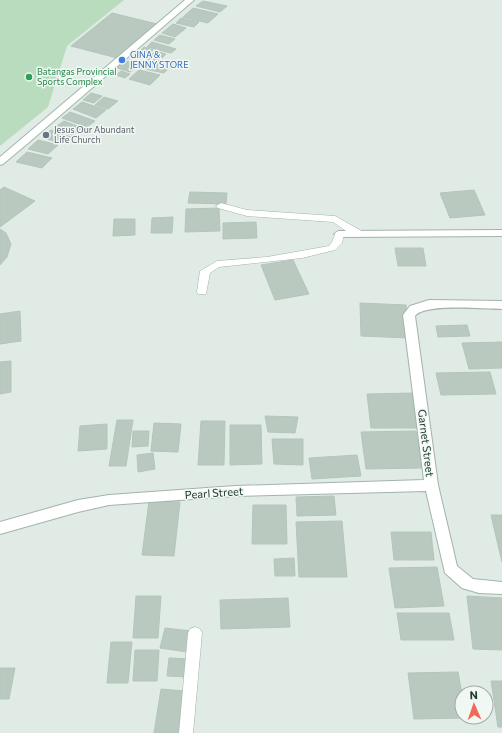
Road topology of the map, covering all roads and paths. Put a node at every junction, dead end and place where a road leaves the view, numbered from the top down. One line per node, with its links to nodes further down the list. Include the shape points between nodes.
1 (190, 0): 2 (street)
2 (0, 162)
3 (221, 206): 4 (lane, via 247,213 335,219 352,231)
4 (360, 233): 5 (street); 6 (street)
5 (502, 233)
6 (339, 234): 7 (lane, via 337,244 332,248 267,260 217,264 205,271)
7 (202, 292)
8 (502, 305): 9 (street, Garnet Street, via 429,304 414,309 409,315)
9 (431, 485): 10 (street, Pearl Street, via 235,491 109,500); 11 (street, Garnet Street, via 450,569 466,584)
10 (0, 528)
11 (502, 588)
12 (195, 633): 13 (lane)
13 (186, 733)

